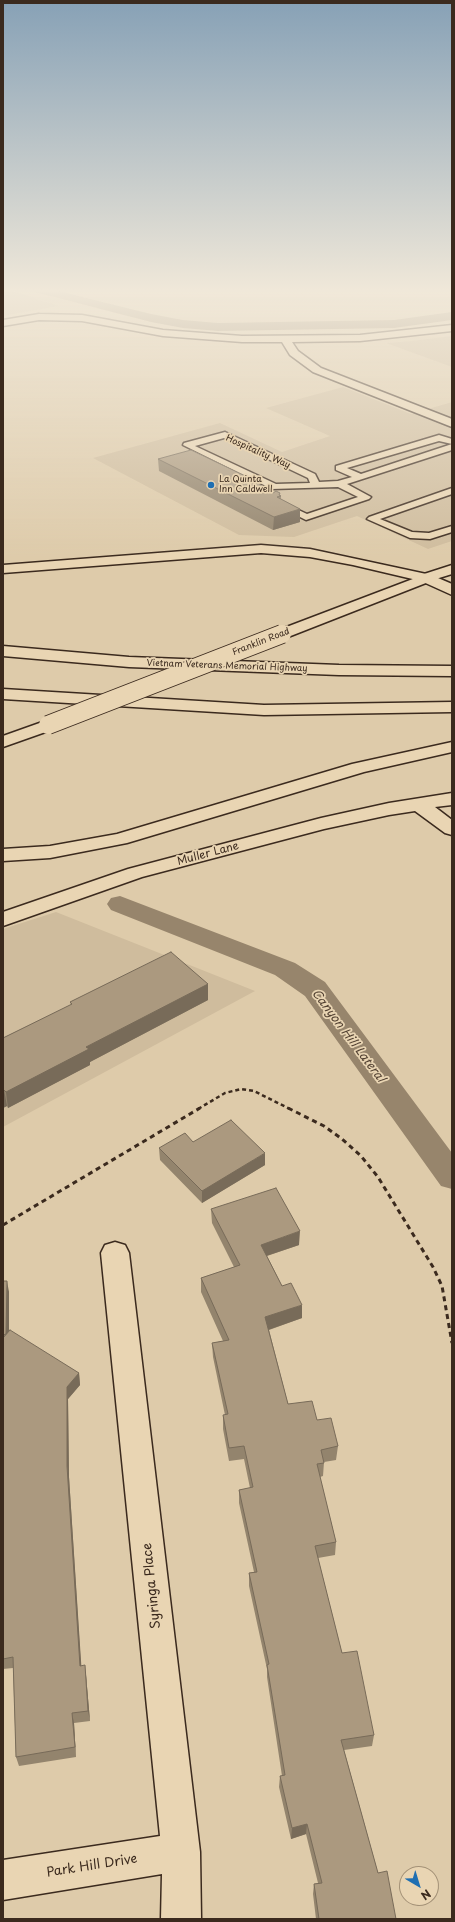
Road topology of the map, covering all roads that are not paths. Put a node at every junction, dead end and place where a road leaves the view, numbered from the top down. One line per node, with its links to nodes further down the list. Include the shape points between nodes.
1 (342, 380): 2 (main road)
2 (452, 423)
3 (452, 442): 5 (lane, via 439,438)
4 (452, 447): 6 (lane, Hospitality Way)
5 (370, 458): 6 (lane); 7 (lane, via 339,468)
6 (392, 467): 7 (lane, Hospitality Way)
7 (360, 477): 8 (lane, Hospitality Way)
8 (339, 484): 9 (lane, Hospitality Way); 11 (lane, via 366,497 306,517)
9 (316, 485): 9 (lane, Hospitality Way, via 273,489 187,445 225,435 312,476)
10 (452, 491): 12 (lane, via 372,519 410,535 430,536)
11 (285, 507)
12 (452, 528)
13 (3, 569): 15 (main road, via 262,549 310,553)
14 (452, 569): 15 (main road, Franklin Road)
15 (426, 578): 16 (main road); 21 (main road, Franklin Road, bridge)
16 (452, 590)
17 (3, 651): 18 (main road, Vietnam Veterans Memorial Highway, via 129,662 338,670)
18 (452, 671)
19 (3, 694): 20 (main road, via 264,710)
20 (452, 706)
21 (3, 742)
22 (452, 747): 26 (main road, via 353,770 120,839 50,852)
23 (452, 799): 24 (main road, Muller Lane)
24 (418, 804): 25 (main road); 27 (main road, Muller Lane, via 321,824 135,873)
25 (452, 829)
26 (3, 855)
27 (3, 919)
28 (115, 1253): 29 (main road, Syringa Place)
29 (181, 1852): 30 (main road, Park Hill Drive); 31 (main road, Syringa Place)
30 (3, 1880)
31 (181, 1919)

